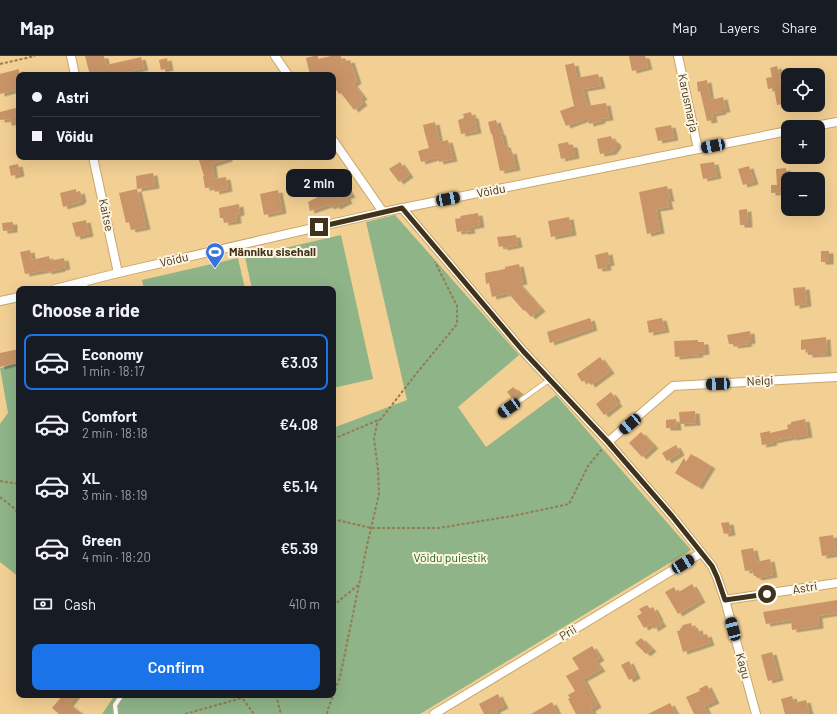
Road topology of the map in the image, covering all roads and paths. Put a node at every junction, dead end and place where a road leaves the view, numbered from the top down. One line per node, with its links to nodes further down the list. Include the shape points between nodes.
1 (35, 56): 5 (path)
2 (71, 56): 6 (street)
3 (275, 56): 7 (street)
4 (678, 56): 12 (street, Karusmarja)
5 (0, 64)
6 (74, 72)
7 (286, 72)
8 (837, 122): 9 (street)
9 (825, 124)
10 (781, 132): 12 (street, Võidu)
11 (336, 144): 15 (street)
12 (698, 149): 14 (street, Võidu)
13 (94, 160): 17 (street, Kaitse)
14 (402, 208): 15 (street, Võidu); 24 (street, Kagu)
15 (383, 212): 17 (street, Võidu)
16 (434, 259): 26 (path, via 457,306 457,324)
17 (118, 273): 18 (street, Võidu)
18 (81, 282): 19 (street, Võidu); 20 (lane)
19 (66, 286)
20 (86, 286)
21 (16, 298): 22 (street)
22 (0, 301)
23 (837, 377): 28 (street, Nelgi, via 673,386)
24 (550, 380): 25 (lane); 28 (street, Kagu)
25 (503, 413)
26 (378, 420): 27 (path); 34 (path, via 374,438 379,494)
27 (336, 438)
28 (608, 442): 34 (path, via 588,466 569,504 439,528); 35 (street, Kagu)
29 (0, 481): 30 (path)
30 (16, 484)
31 (0, 497): 32 (path)
32 (16, 510)
33 (336, 520): 34 (path)
34 (371, 528): 37 (path)
35 (701, 553): 38 (street, Kagu, via 712,566); 51 (street, Prii)
36 (837, 583): 38 (street, Astri)
37 (359, 585): 39 (path); 40 (path)
38 (725, 600): 52 (street, Kagu)
39 (336, 604)
40 (336, 688)
41 (120, 698): 46 (lane, via 115,705)
42 (235, 698): 47 (path)
43 (242, 698): 48 (path)
44 (277, 698): 49 (path)
45 (332, 698): 50 (path)
46 (116, 714)
47 (185, 714)
48 (254, 714)
49 (281, 714)
50 (327, 714)
51 (434, 714)
52 (756, 714)

